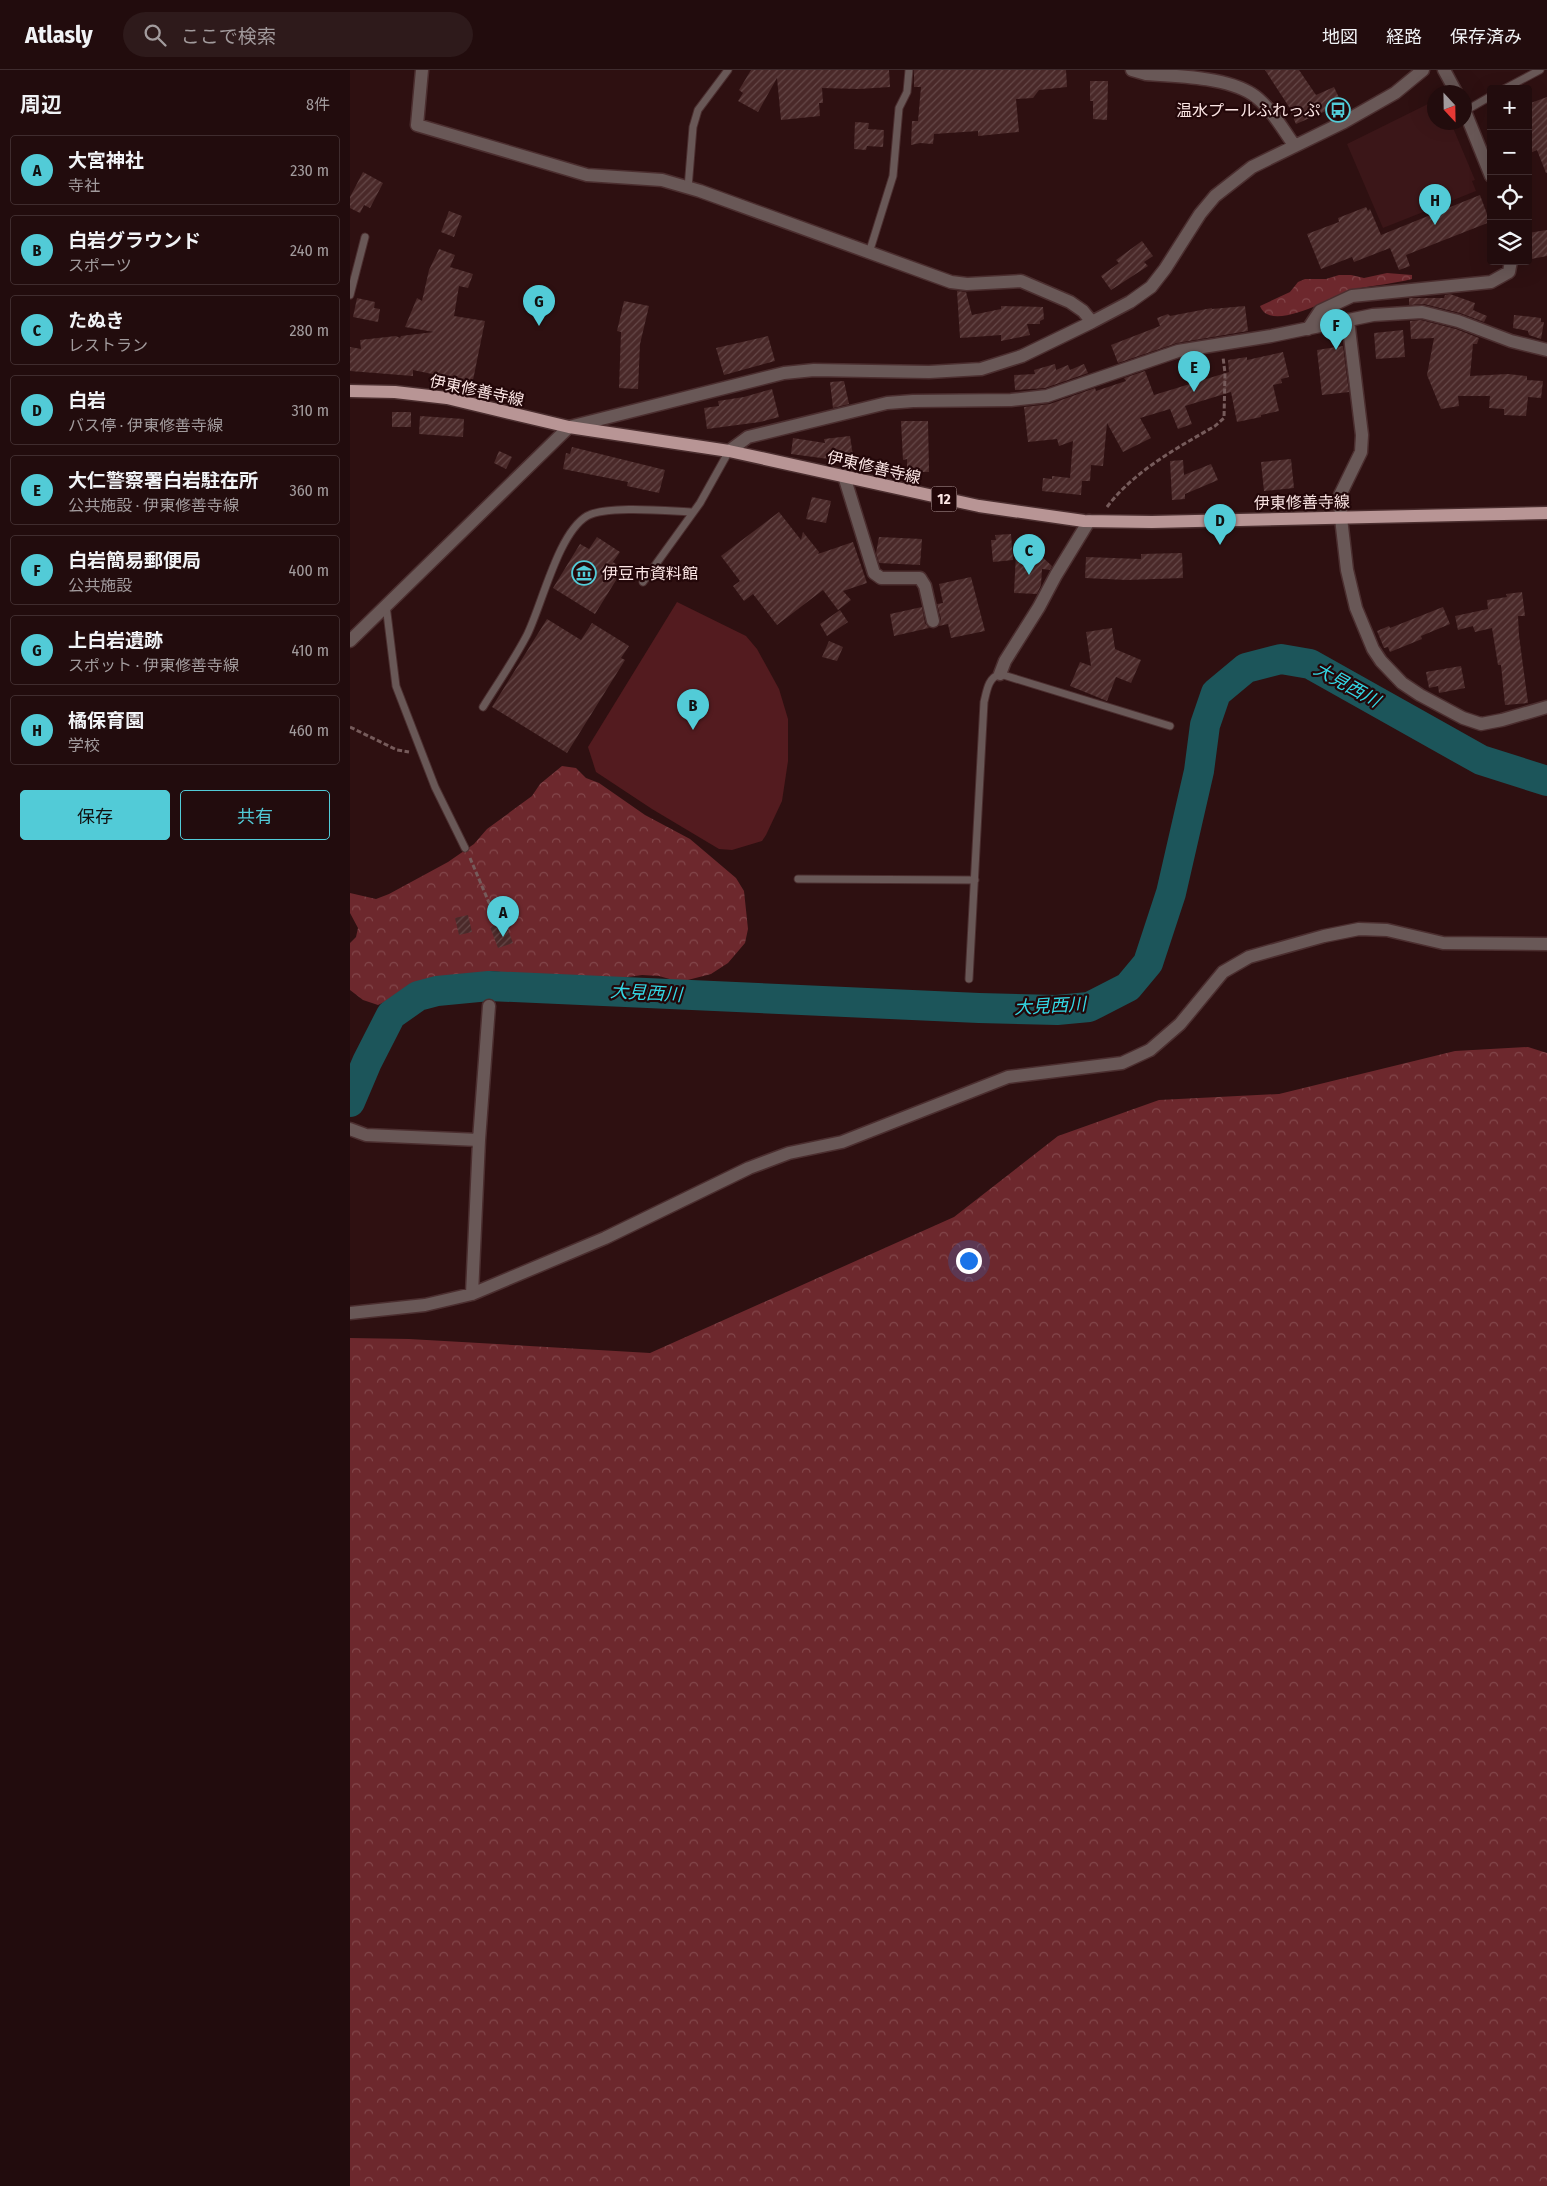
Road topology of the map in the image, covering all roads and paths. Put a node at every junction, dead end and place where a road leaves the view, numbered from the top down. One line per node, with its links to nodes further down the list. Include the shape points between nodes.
1 (422, 70): 15 (street, via 417,125 588,175 662,180)
2 (728, 70): 15 (lane, via 698,110 693,127)
3 (909, 70): 17 (lane, via 907,92 899,108 893,176)
4 (1132, 70): 13 (street, via 1237,86 1254,95)
5 (1423, 70): 13 (street, via 1395,93)
6 (1444, 70): 8 (street)
7 (1540, 70): 9 (lane)
8 (1452, 85)
9 (1512, 85)
10 (1487, 98): 11 (lane)
11 (1472, 106)
12 (1472, 128): 14 (street)
13 (1294, 145): 21 (street, via 1252,168 1215,196 1151,286 1130,302)
14 (1491, 175)
15 (688, 188): 17 (street)
16 (365, 237): 19 (lane)
17 (869, 254): 21 (street, via 951,282 1020,281 1070,302)
18 (1510, 265): 22 (street, via 1509,272 1491,282 1352,296 1320,311)
19 (350, 295)
20 (1348, 320): 22 (street); 24 (street, via 1422,312); 31 (street, via 1362,435 1360,452 1340,495)
21 (1092, 322): 26 (street, via 1022,356 981,369 784,373)
22 (1308, 329): 23 (street)
23 (1221, 344): 27 (street, via 1178,351 1048,396 887,403 748,437); 32 (path, via 1225,373 1224,418 1142,473)
24 (1547, 350)
25 (350, 391): 26 (main road, 伊東修善寺線 / 12, via 447,398)
26 (569, 427): 27 (main road, 伊東修善寺線 / 12); 34 (street)
27 (730, 451): 28 (main road, 伊東修善寺線 / 12); 29 (lane)
28 (844, 476): 32 (main road, 伊東修善寺線 / 12, via 979,506); 35 (street, via 874,573 881,578 920,578)
29 (693, 512): 33 (lane); 38 (lane, via 612,511 586,516 561,550 540,608)
30 (1547, 513): 31 (main road, 伊東修善寺線 / 12)
31 (1340, 518): 32 (main road, 伊東修善寺線 / 12); 39 (street, via 1346,570 1356,608 1373,648 1397,679 1442,707 1481,724)
32 (1093, 521): 37 (street, via 1056,575)
33 (643, 582)
34 (386, 604): 36 (street); 42 (lane, via 396,686)
35 (933, 621)
36 (350, 641)
37 (1000, 674): 40 (lane); 46 (lane, via 988,684 984,702)
38 (483, 707)
39 (1547, 707)
40 (1170, 726)
41 (350, 727): 42 (path, via 397,750)
42 (419, 750): 43 (lane)
43 (465, 848)
44 (472, 862): 47 (path)
45 (798, 879): 46 (lane)
46 (975, 880): 49 (lane)
47 (496, 919)
48 (1547, 944): 53 (street, via 1443,943 1387,930 1359,929 1249,957 1222,972 1180,1024 1150,1050 1122,1063 1008,1077 842,1142 789,1153 749,1168 605,1238)
49 (969, 979)
50 (488, 1006): 52 (street)
51 (354, 1131): 52 (street, via 366,1136)
52 (479, 1140): 53 (street)
53 (472, 1294): 54 (street, via 425,1305)
54 (350, 1313)

